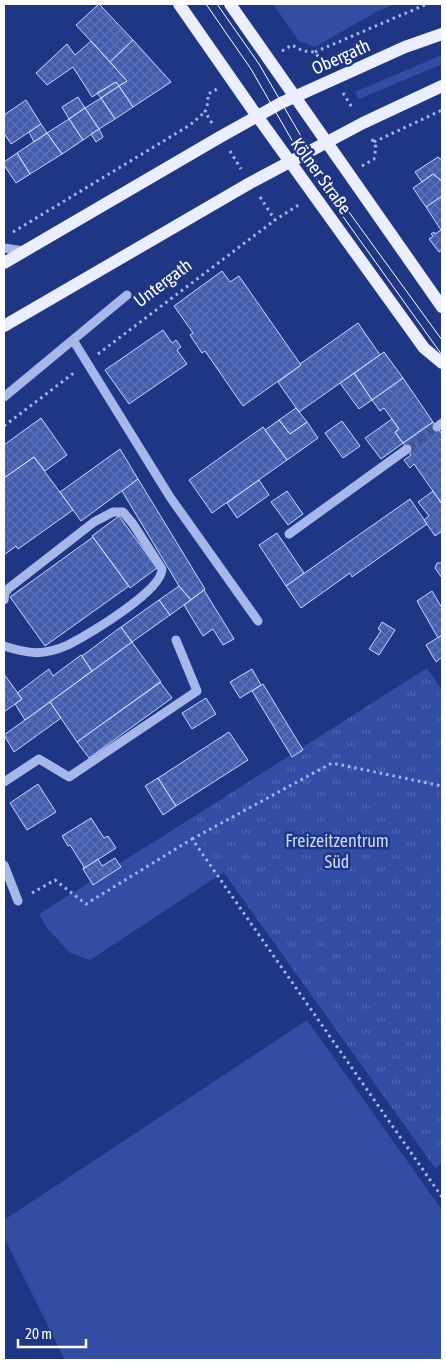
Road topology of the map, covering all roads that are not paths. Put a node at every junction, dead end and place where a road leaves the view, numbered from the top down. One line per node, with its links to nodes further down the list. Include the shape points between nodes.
1 (179, 4): 6 (main road, Kölner Straße)
2 (230, 4): 5 (main road, Kölner Straße)
3 (442, 34): 5 (main road, Obergath)
4 (442, 86): 7 (main road)
5 (296, 96): 6 (main road, Obergath); 7 (main road, Kölner Straße)
6 (257, 116): 8 (main road, Kölner Straße); 10 (main road)
7 (327, 142): 8 (main road); 13 (main road, Kölner Straße)
8 (290, 162): 14 (main road); 16 (main road, Kölner Straße, via 424,348)
9 (4, 248): 10 (street)
10 (24, 251): 11 (main road)
11 (4, 262)
12 (127, 295): 15 (street, Untergath)
13 (442, 307)
14 (4, 326)
15 (73, 340): 17 (street, Untergath); 21 (street, via 170,497)
16 (442, 363)
17 (4, 397)
18 (407, 449): 19 (street)
19 (289, 534)
20 (4, 600): 23 (street, via 9,588 60,548 94,522 118,511 130,520 162,569 160,579 146,594 68,645 36,654)
21 (258, 621)
22 (176, 640): 24 (street, via 197,692 69,777 39,760)
23 (4, 646)
24 (4, 782)
25 (4, 865): 26 (street)
26 (18, 901)

